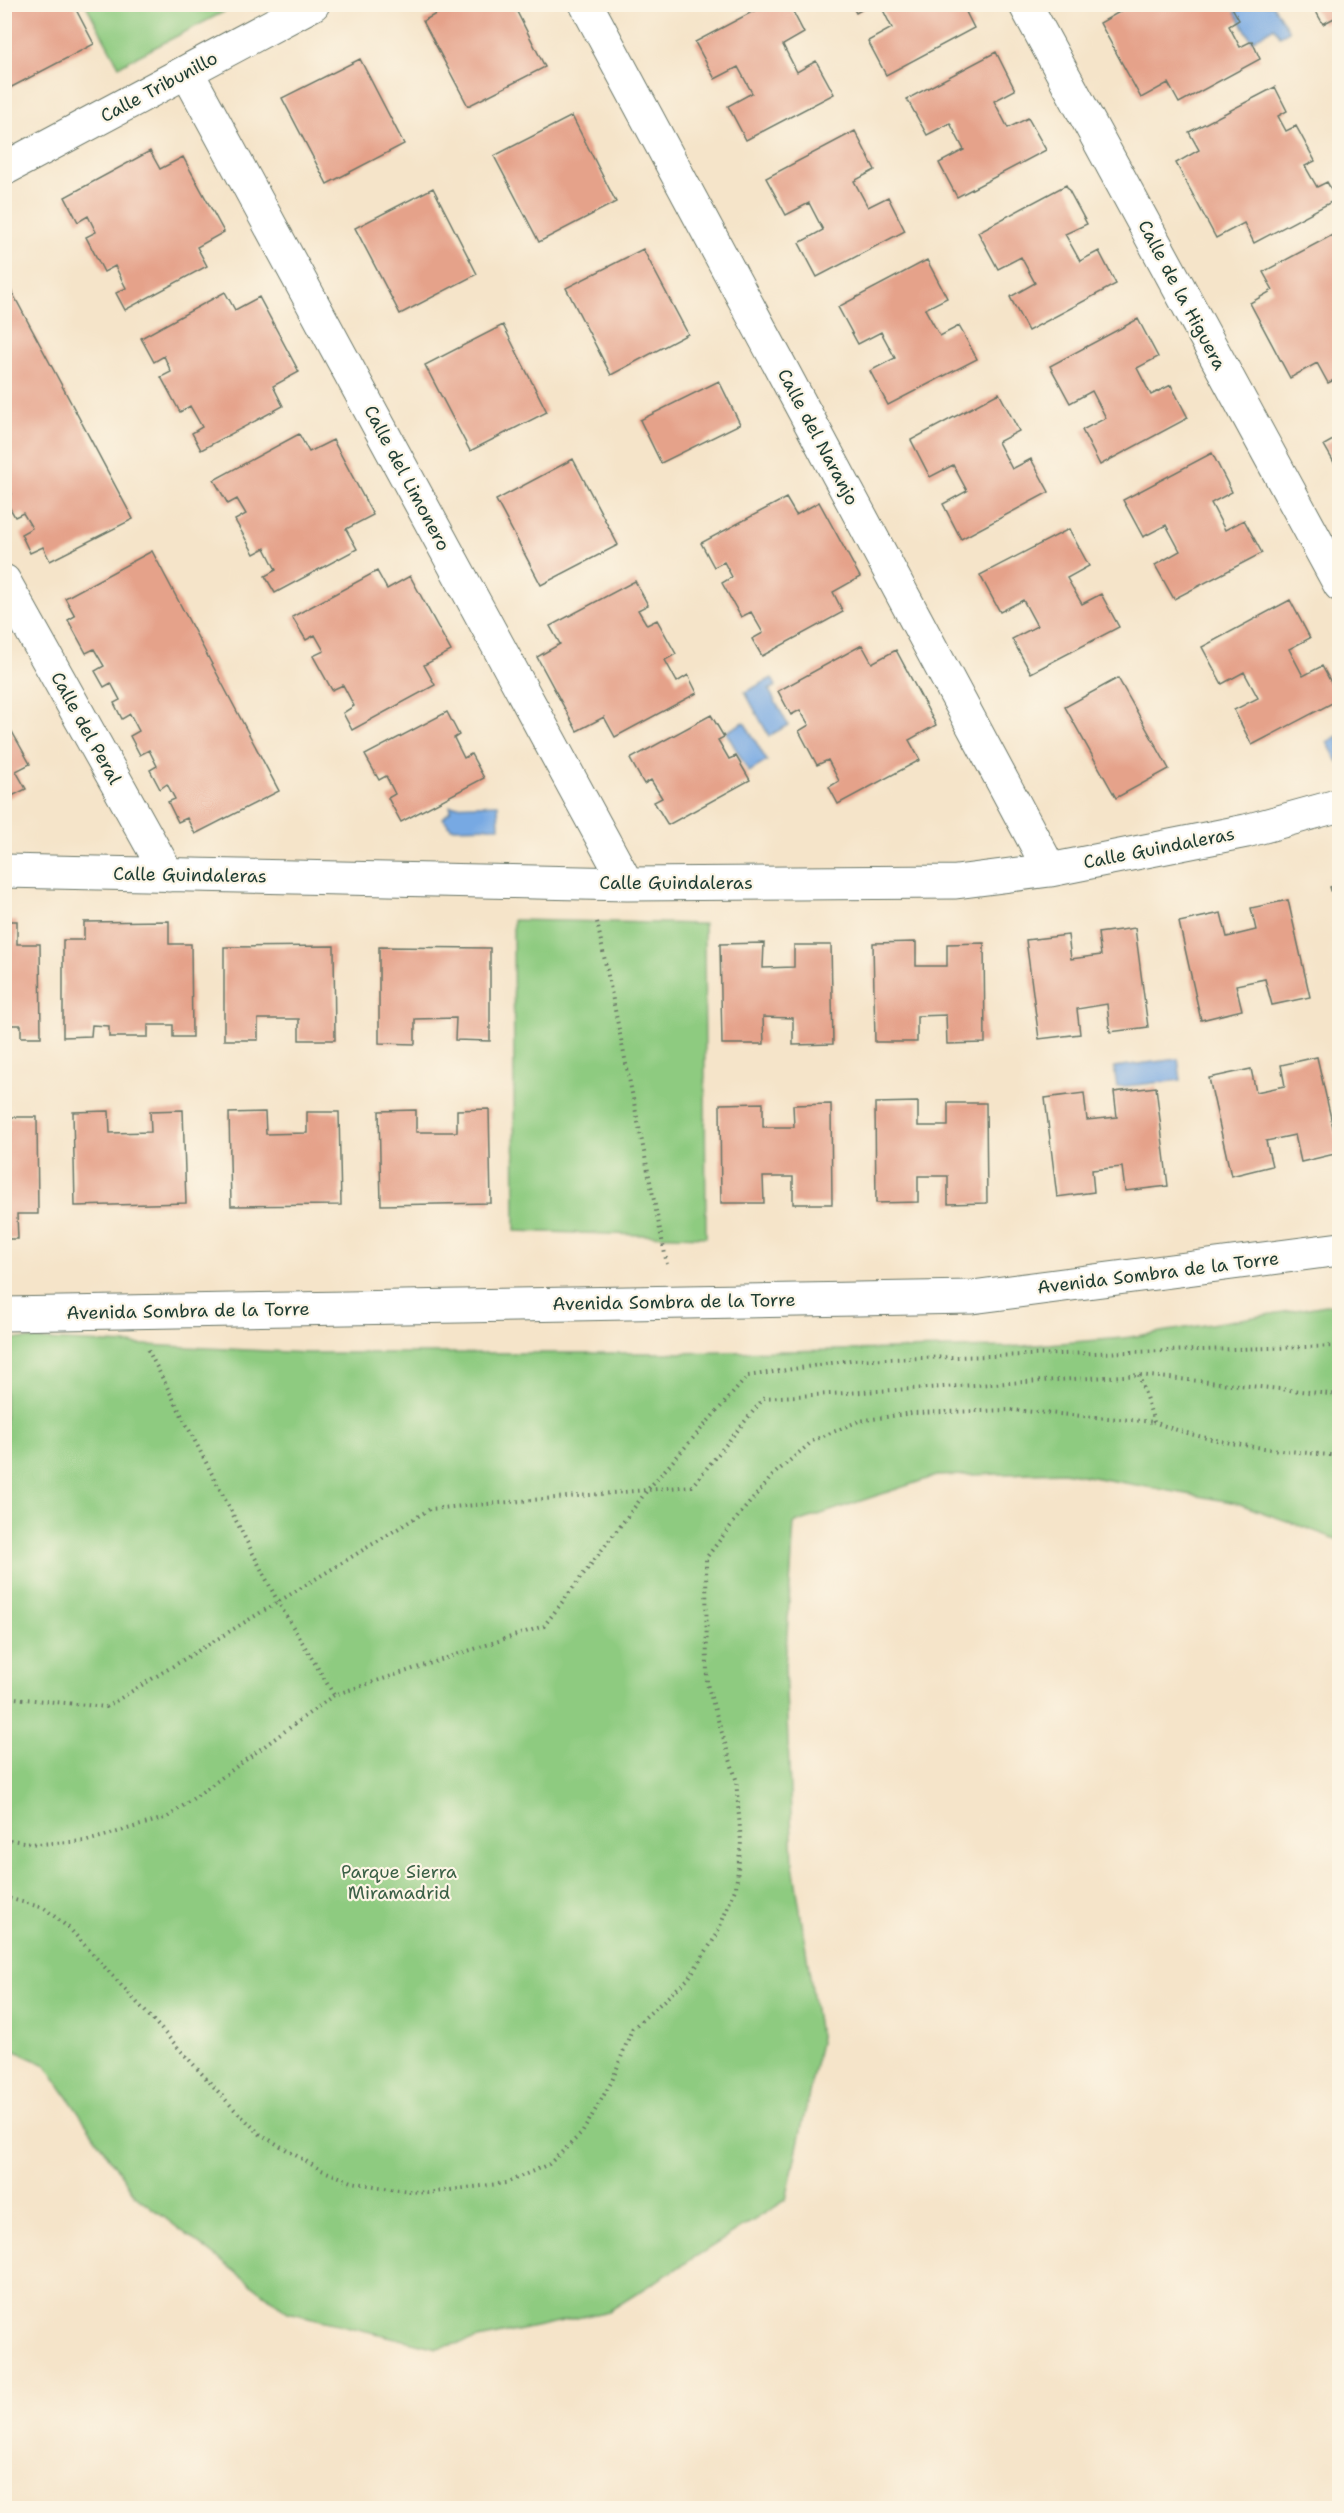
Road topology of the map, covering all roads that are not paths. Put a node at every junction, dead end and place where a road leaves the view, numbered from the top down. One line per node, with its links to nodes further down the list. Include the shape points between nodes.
1 (313, 4): 4 (street, Calle Tribunillo)
2 (586, 4): 9 (street, Calle del Naranjo)
3 (1025, 4): 7 (street, Calle de la Higuera)
4 (188, 72): 5 (street, Calle Tribunillo); 12 (street, Calle del Limonero)
5 (4, 169)
6 (4, 581): 11 (street, Calle del Peral)
7 (1340, 585)
8 (1340, 805): 9 (street, Calle Guindaleras, via 1246,831)
9 (1050, 870): 12 (street, Calle Guindaleras, via 956,882)
10 (4, 871): 11 (street, Calle Guindaleras)
11 (168, 874): 12 (street, Calle Guindaleras)
12 (627, 884)
13 (1340, 1249): 14 (street, Avenida Sombra de la Torre, via 972,1298)
14 (4, 1314)

